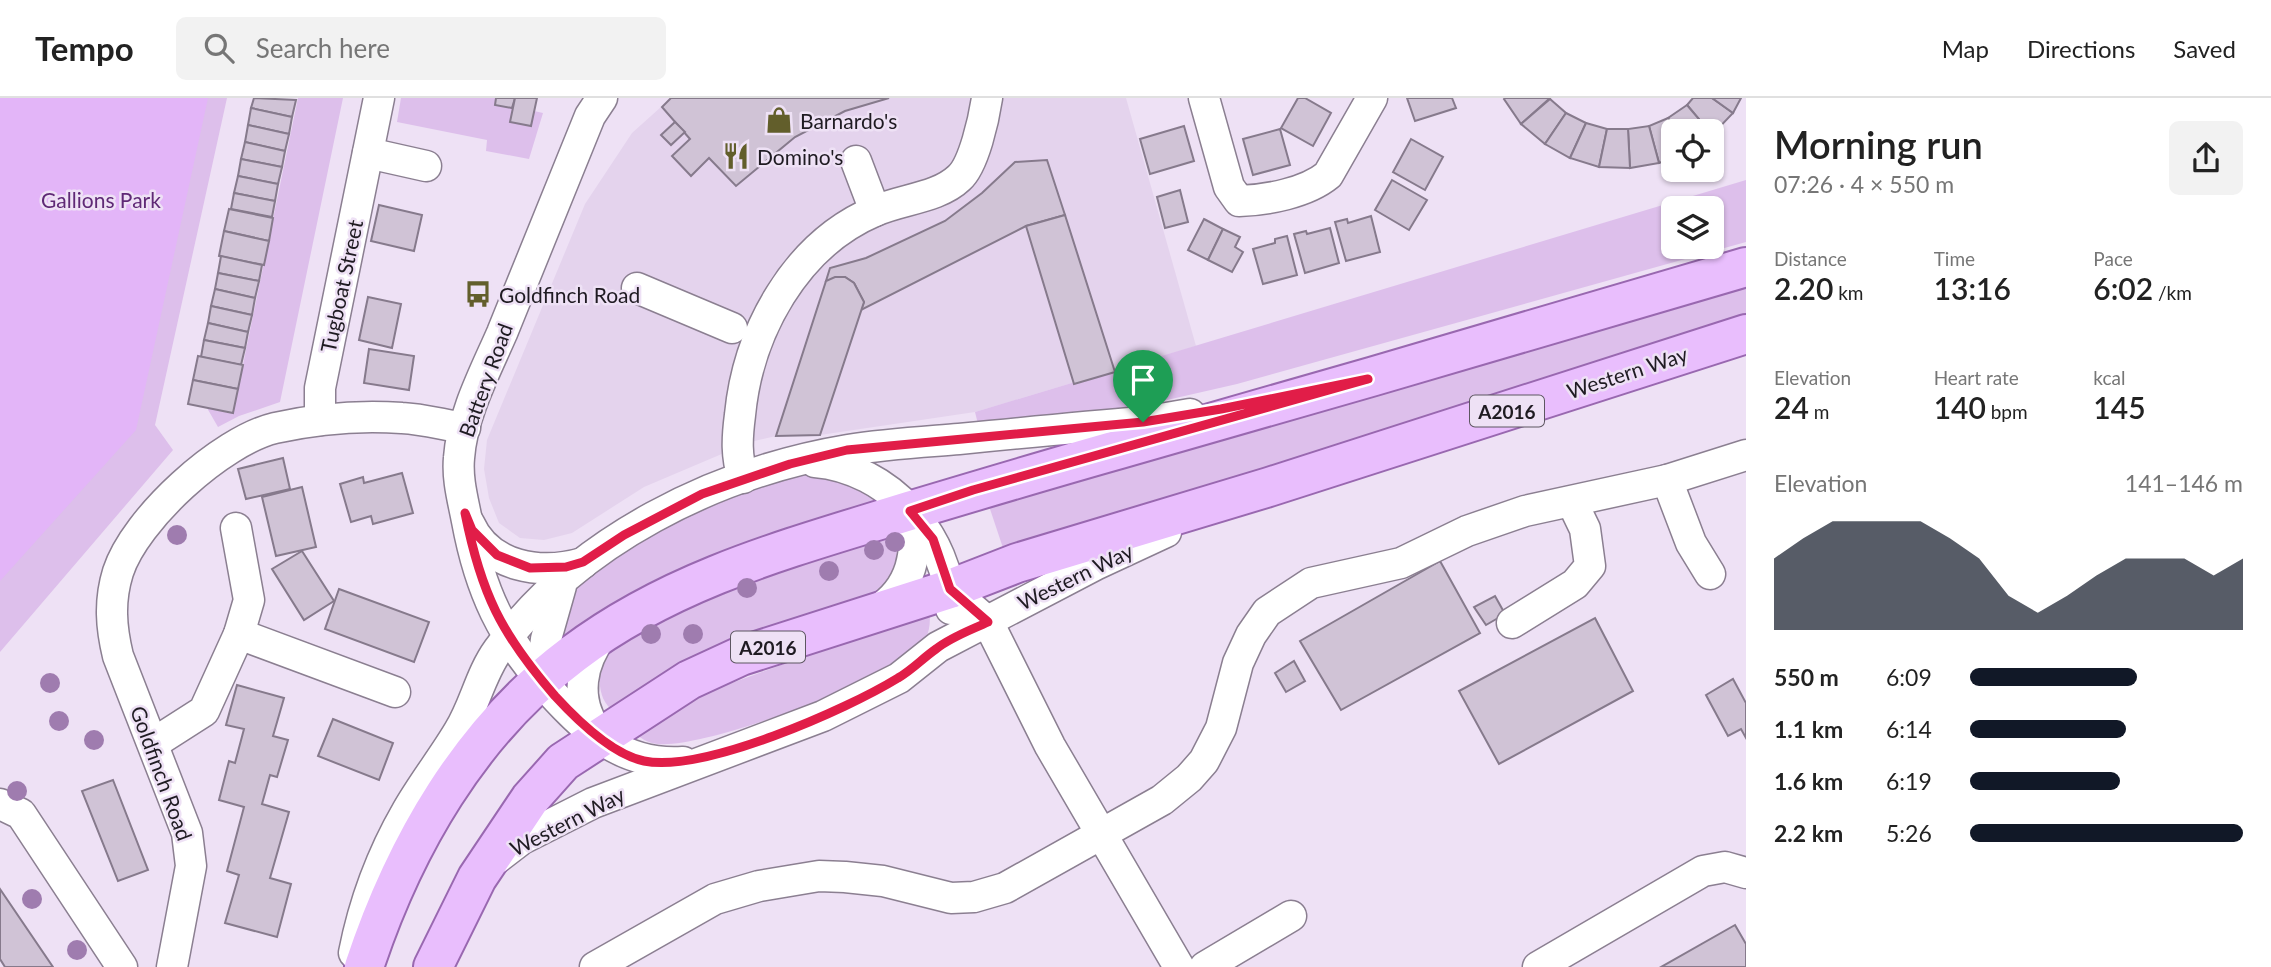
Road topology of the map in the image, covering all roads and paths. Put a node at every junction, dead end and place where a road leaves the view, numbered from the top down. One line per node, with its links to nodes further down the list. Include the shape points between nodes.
1 (379, 98): 6 (street, Tugboat Street)
2 (602, 98): 16 (street, Battery Road, via 590,116)
3 (1203, 98): 4 (street, via 1229,187 1239,201 1317,183 1328,175)
4 (1371, 98)
5 (990, 99): 9 (street, via 967,169 959,179 944,189)
6 (368, 153): 8 (street); 15 (street, Tugboat Street, via 320,388)
7 (856, 162): 9 (street)
8 (426, 166)
9 (875, 211): 13 (street, via 822,246)
10 (1746, 267): 14 (main road)
11 (637, 288): 13 (street)
12 (1746, 334): 21 (main road, Western Way / A2016)
13 (744, 335): 19 (street, via 746,375 736,458)
14 (1368, 379): 18 (street, via 1143,422 892,444); 23 (main road)
15 (320, 420): 16 (street, Goldfinch Road, via 401,418); 39 (street, Goldfinch Road, via 272,429 228,447 158,511 118,571 111,627)
16 (465, 428): 24 (street, Battery Road, via 459,458)
17 (1746, 456): 20 (street)
18 (790, 464): 19 (street); 23 (street, via 836,464 855,470 873,478)
19 (743, 478): 26 (street, via 662,513)
20 (1667, 480): 22 (street); 27 (street, via 1691,543)
21 (1269, 487): 28 (main road, Western Way / A2016, via 1017,563); 30 (street, Western Way / A2016, via 1095,565)
22 (1572, 502): 31 (street, via 1585,529 1590,566 1575,584); 42 (street, via 1525,511 1467,531 1401,563 1311,583 1288,597 1267,612 1251,635 1238,663 1221,728 1204,761 1162,800)
23 (910, 511): 28 (street, via 933,539); 29 (street, Western Way / A2016, via 915,551 910,572 887,604); 32 (main road, via 723,570 640,608)
24 (465, 513): 26 (street, Battery Road, via 483,544 514,564); 34 (street, Battery Road, via 487,598)
25 (236, 528): 33 (street, via 249,600)
26 (573, 572): 34 (street); 36 (street, via 545,639)
27 (1710, 574)
28 (950, 589): 29 (main road, Western Way / A2016); 30 (street); 35 (street, via 951,618)
29 (869, 615): 38 (main road, Western Way / A2016, via 731,660 635,712)
30 (988, 622): 35 (street, Western Way); 42 (street)
31 (1512, 623)
32 (605, 631): 36 (main road); 38 (street, via 590,651 582,697 589,720)
33 (239, 634): 37 (street); 39 (street, via 204,711)
34 (508, 638): 36 (street, Battery Road); 48 (street, via 481,678 460,730 392,838 369,892)
35 (939, 646): 40 (street, Western Way, via 899,678 823,716)
36 (541, 680): 38 (street, Battery Road); 49 (main road, via 479,747 437,807 395,883)
37 (395, 692)
38 (602, 738): 40 (street, Battery Road, via 625,755 644,761); 44 (main road, Western Way / A2016, via 563,762 530,799)
39 (153, 743): 47 (street, Goldfinch Road, via 187,833 191,866)
40 (711, 757): 44 (street, Western Way / A2016, via 593,803 522,839)
41 (0, 804): 46 (street, via 21,814)
42 (1099, 834): 51 (street, via 1005,888 974,897 951,898 883,881 819,876 734,891); 52 (street)
43 (1746, 873): 54 (street, via 1725,867 1703,871)
44 (477, 878): 50 (main road, Western Way / A2016)
45 (1291, 916): 53 (street)
46 (122, 967)
47 (172, 967)
48 (351, 967)
49 (363, 967)
50 (433, 967)
51 (595, 967)
52 (1179, 967)
53 (1205, 967)
54 (1538, 967)

